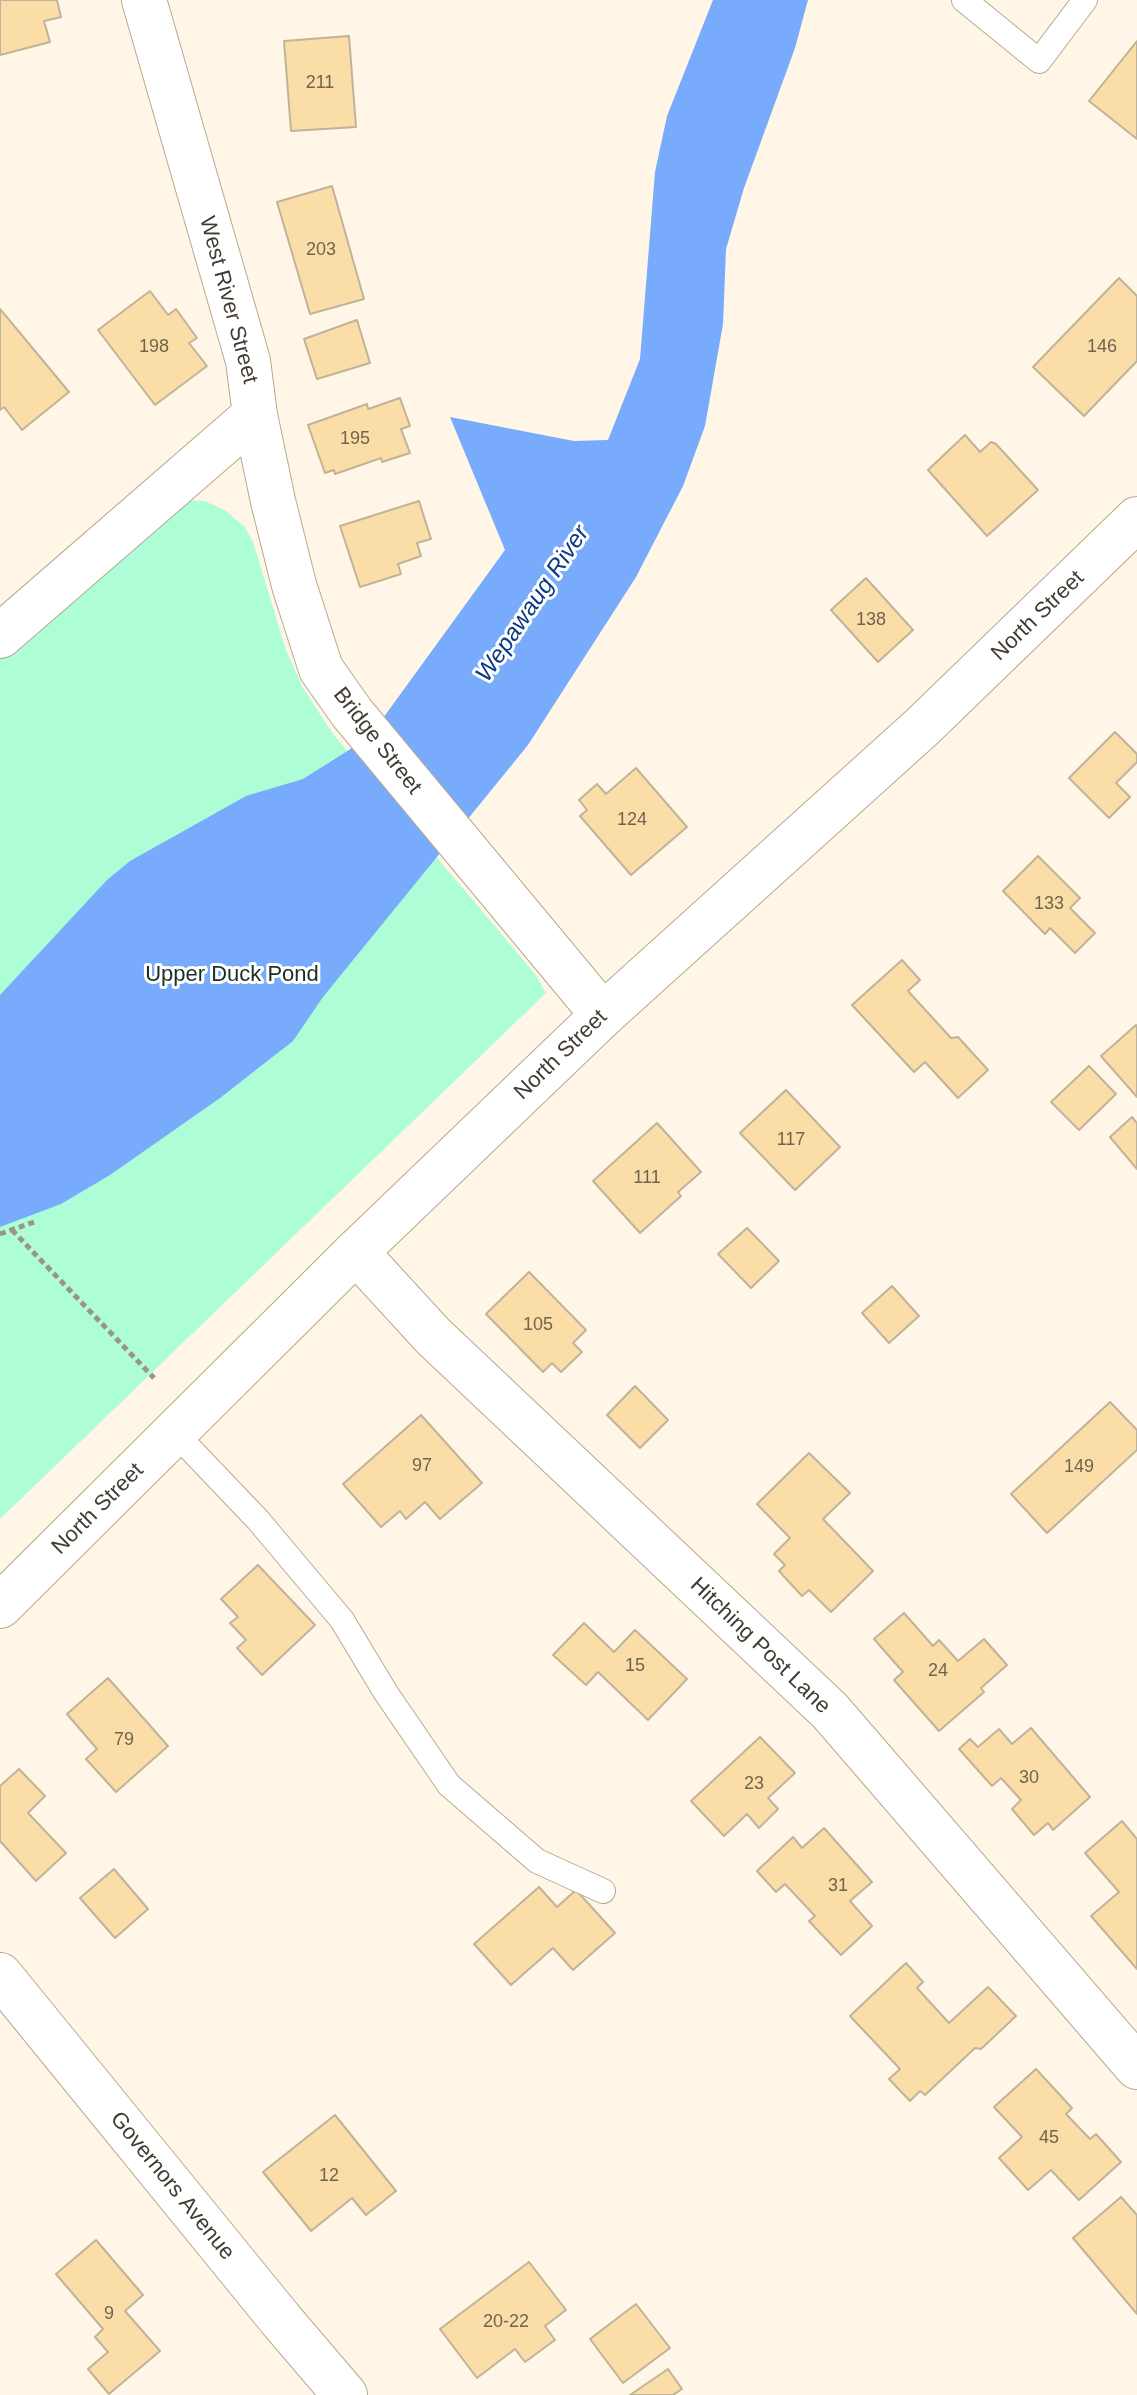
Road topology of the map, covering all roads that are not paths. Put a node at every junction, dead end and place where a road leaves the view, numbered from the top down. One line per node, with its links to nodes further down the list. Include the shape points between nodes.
1 (144, 0): 4 (street, West River Street, via 248,361)
2 (964, 0): 3 (lane, via 1039,61)
3 (1085, 0)
4 (255, 415): 6 (street, West River Street); 7 (street, Bridge Street, via 294,585 321,669)
5 (1134, 525): 7 (street, North Street, via 922,727)
6 (0, 636)
7 (603, 1015): 8 (street, North Street)
8 (356, 1252): 9 (street, North Street); 13 (street, Hitching Post Lane, via 433,1336 830,1711)
9 (175, 1433): 10 (street, North Street); 11 (lane, via 342,1620 449,1785 537,1861)
10 (0, 1606)
11 (603, 1891)
12 (0, 1975): 14 (street, Governors Avenue)
13 (1137, 2067)
14 (345, 2395)

